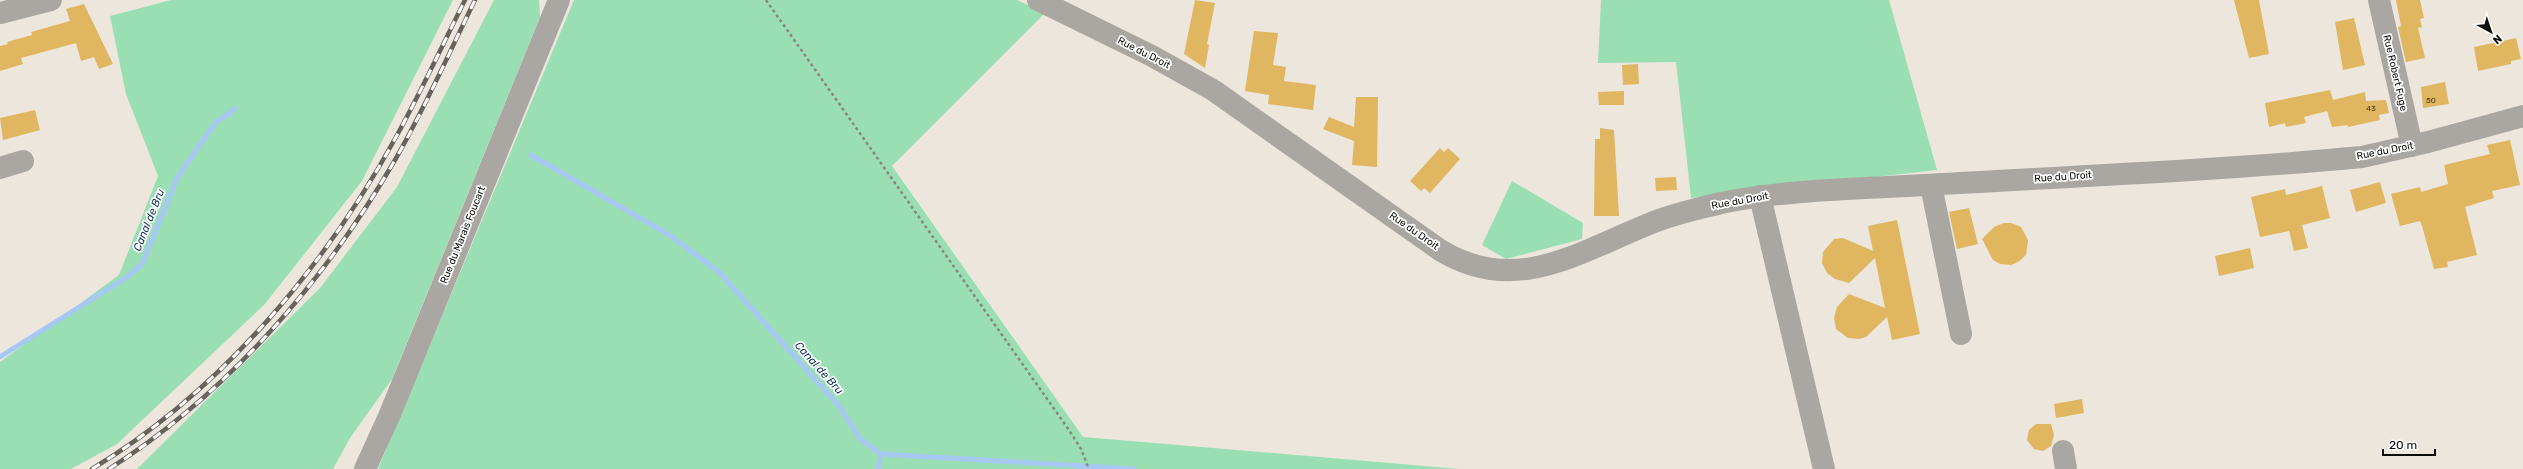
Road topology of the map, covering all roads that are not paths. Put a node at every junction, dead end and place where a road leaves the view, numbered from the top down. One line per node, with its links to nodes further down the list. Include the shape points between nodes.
1 (51, 0): 5 (street)
2 (559, 0): 13 (street, Rue du Marais Foucart, via 390,414)
3 (1038, 0): 11 (street, Rue du Droit, via 1152,56 1213,90 1440,250 1457,260 1476,266 1506,271 1540,267 1572,257 1662,219)
4 (2379, 0): 7 (street, Rue Robert Fuge)
5 (0, 13)
6 (2523, 116): 7 (street, Rue du Droit)
7 (2412, 146): 10 (street, Rue du Droit, via 2346,159)
8 (23, 161): 9 (street)
9 (0, 168)
10 (1931, 185): 11 (street, Rue du Droit, via 1817,189); 12 (street)
11 (1760, 196): 14 (street)
12 (1961, 334)
13 (365, 469)
14 (1824, 469)

